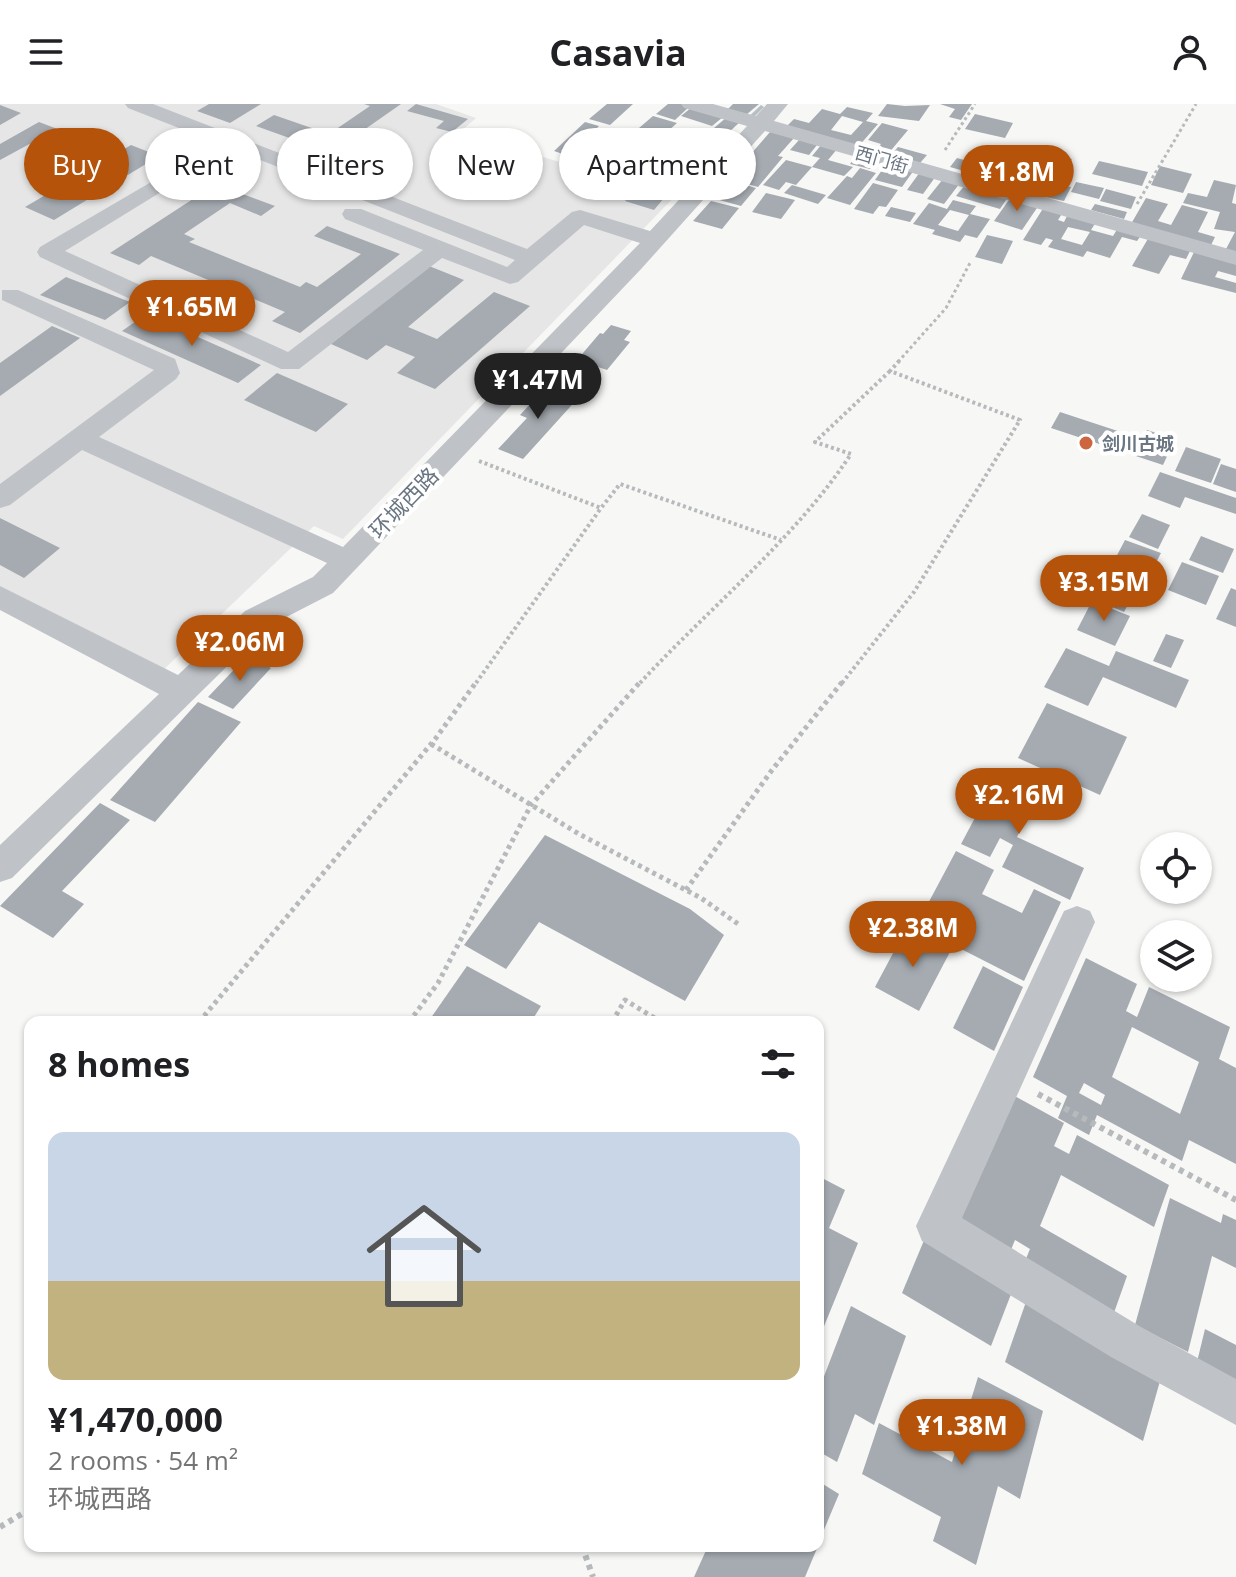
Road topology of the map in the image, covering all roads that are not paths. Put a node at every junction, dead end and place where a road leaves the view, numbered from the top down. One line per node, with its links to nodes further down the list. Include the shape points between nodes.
1 (135, 104): 4 (street)
2 (691, 104): 3 (street, 西门街)
3 (769, 114): 8 (street, 环城西路); 11 (street, 西门街, via 930,172)
4 (166, 128)
5 (261, 165): 10 (street)
6 (145, 197): 9 (street, via 48,252 290,363)
7 (337, 208): 9 (street)
8 (655, 240): 10 (street, via 580,217); 15 (street, 环城西路)
9 (439, 249): 10 (street, via 510,277)
10 (530, 258)
11 (1236, 258)
12 (10, 295): 13 (street, via 166,365 167,373)
13 (81, 439): 14 (street); 15 (street)
14 (0, 498)
15 (346, 560): 17 (street, 环城西路, via 323,585 256,619)
16 (0, 597): 17 (street)
17 (181, 691): 18 (street, 环城西路)
18 (0, 867)
19 (1077, 922): 20 (street, via 937,1226)
20 (1236, 1403)

